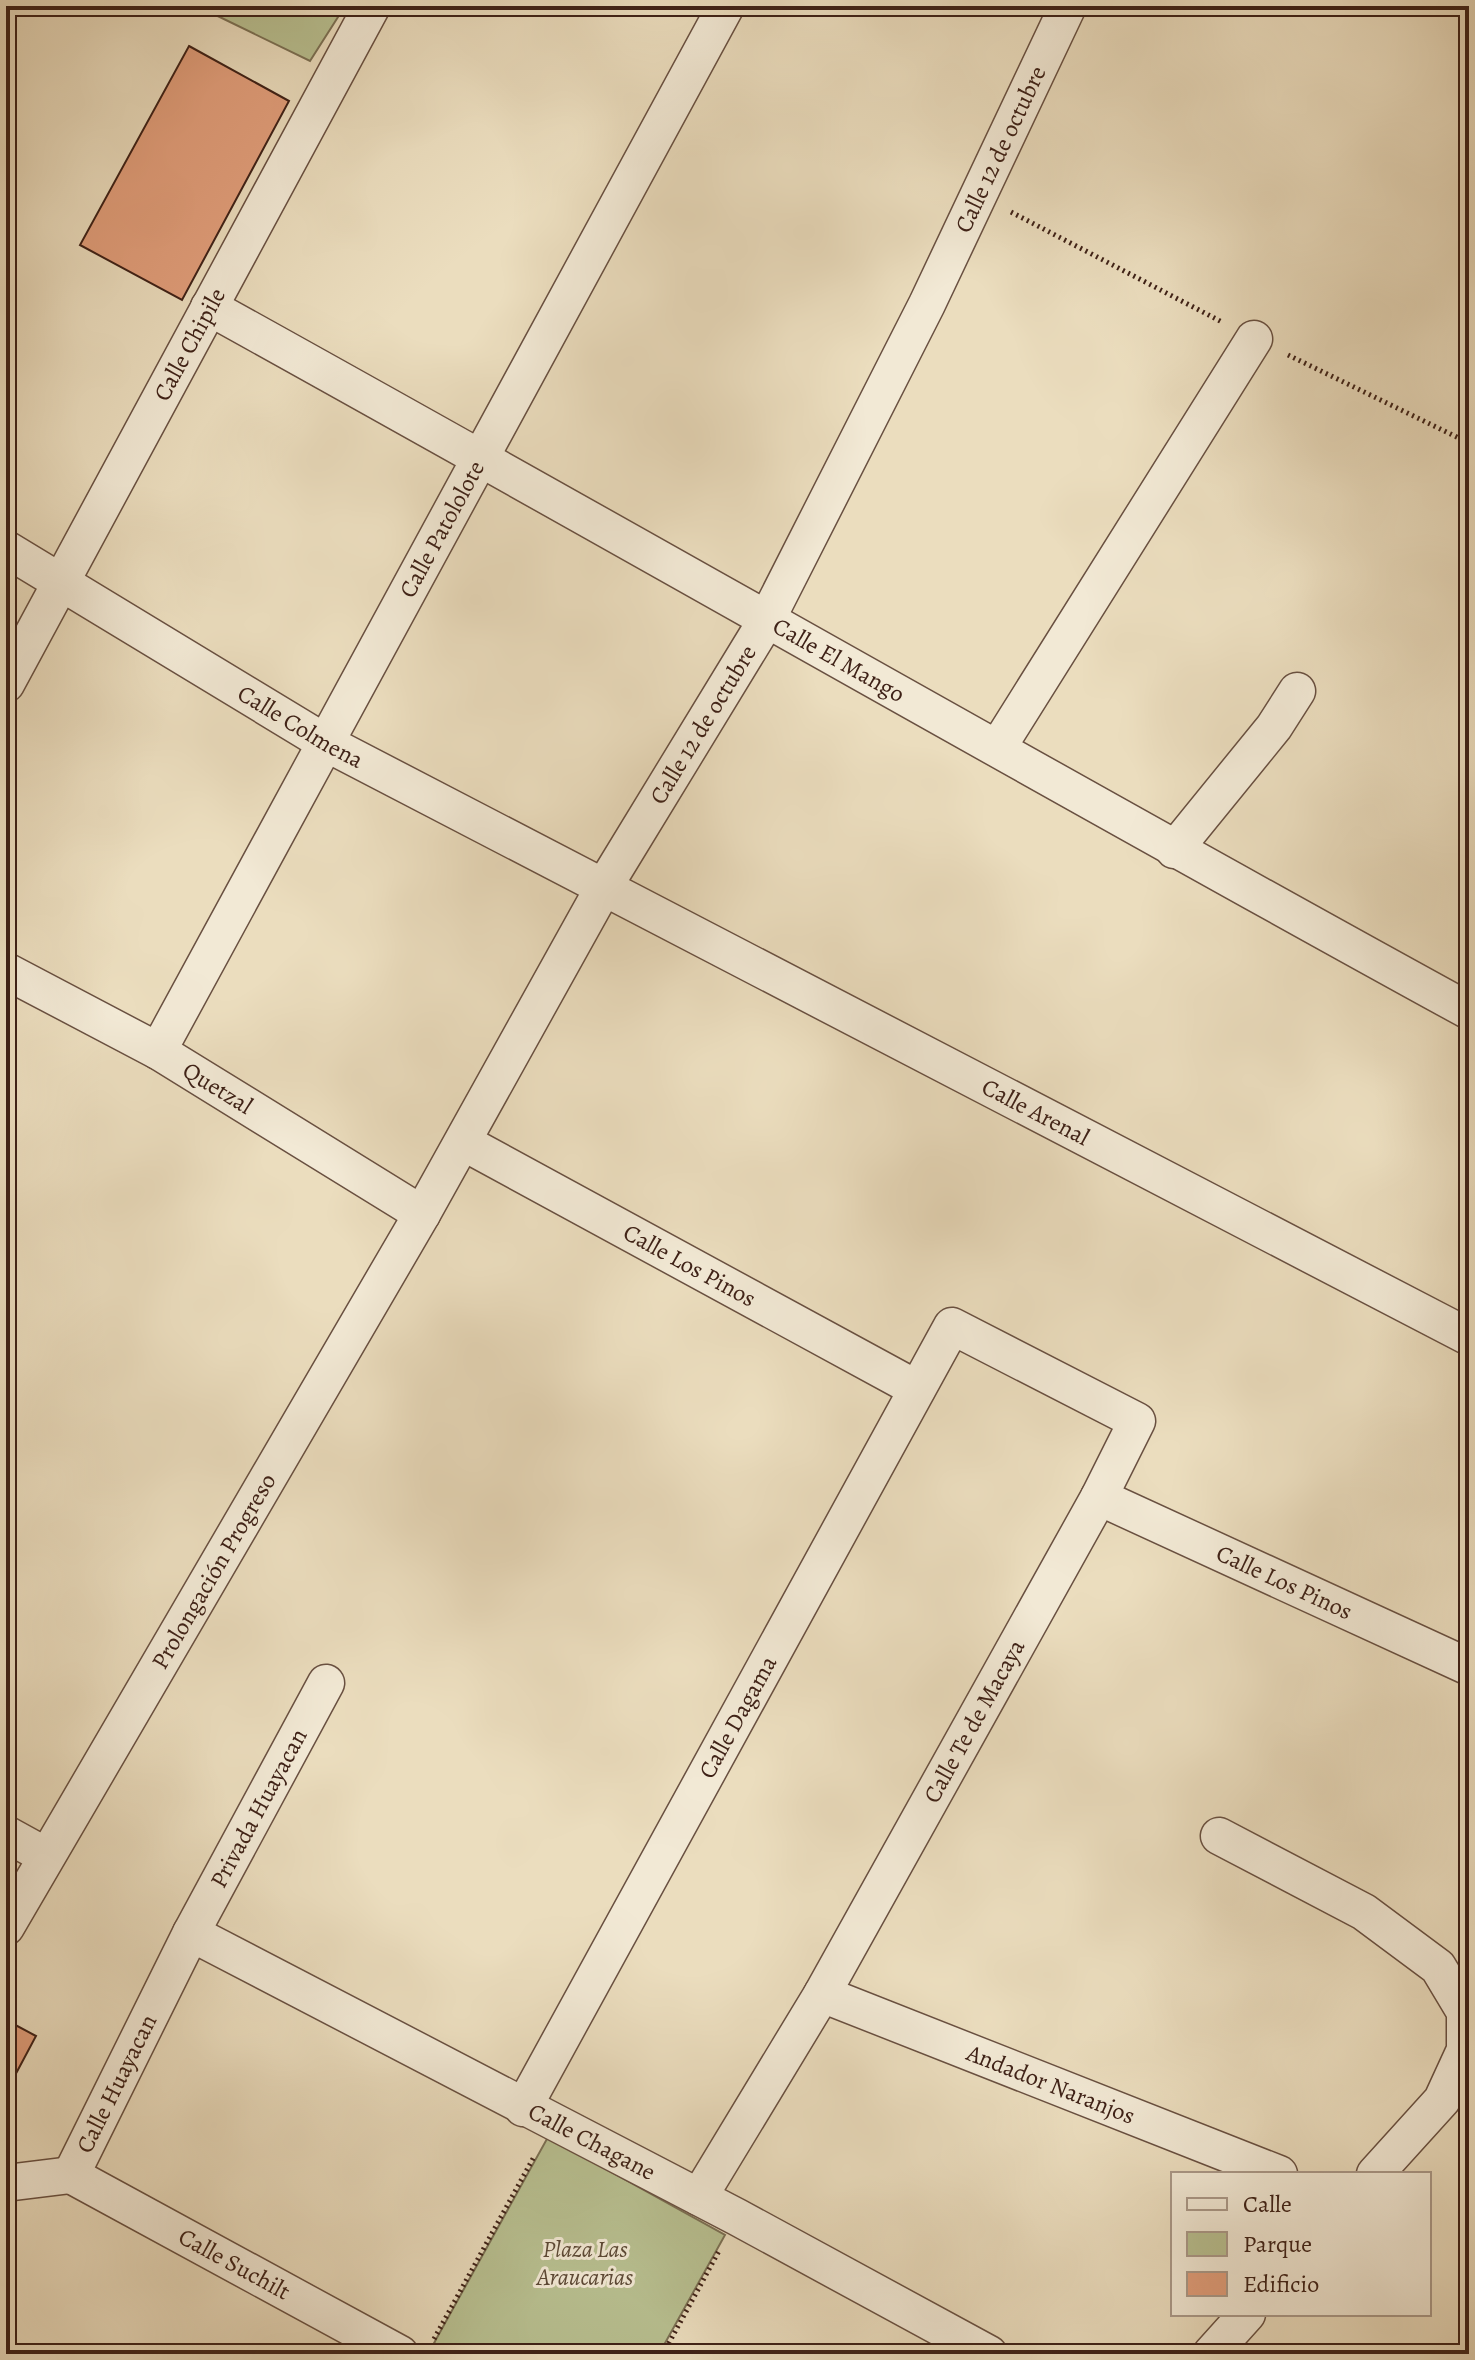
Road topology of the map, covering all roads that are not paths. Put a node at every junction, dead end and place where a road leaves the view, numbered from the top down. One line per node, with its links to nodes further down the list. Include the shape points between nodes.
1 (372, 6): 4 (street, Calle Chipile)
2 (726, 6): 6 (street, Calle Patololote)
3 (1068, 6): 9 (street, Calle 12 de octubre, via 927,304)
4 (209, 307): 6 (street, Calle El Mango); 8 (street, Calle Chipile)
5 (1254, 339): 13 (street)
6 (482, 458): 9 (street, Calle El Mango); 12 (street, Calle Patololote)
7 (6, 549): 8 (street, Calle Colmena)
8 (62, 582): 10 (street, Calle Chipile); 12 (street, Calle Colmena)
9 (766, 621): 13 (street, Calle El Mango); 15 (street, Calle 12 de octubre)
10 (6, 684)
11 (1297, 691): 14 (street)
12 (326, 743): 15 (street, Calle Colmena); 18 (street, Calle Patololote)
13 (998, 747): 14 (street, Calle El Mango)
14 (1174, 850): 17 (street, Calle El Mango)
15 (605, 885): 19 (street, Calle 12 de octubre); 22 (street, Calle Arenal)
16 (6, 971): 18 (street, Quetzal)
17 (1469, 1011)
18 (158, 1051): 20 (street, Quetzal)
19 (463, 1142): 20 (street, Calle 12 de octubre); 23 (street, Calle Los Pinos)
20 (422, 1214): 29 (street, Prolongación Progreso)
21 (952, 1326): 23 (street, Calle Dagama); 24 (street, Calle Te de Macaya, via 1137,1421)
22 (1469, 1337)
23 (917, 1389): 34 (street, Calle Dagama)
24 (1099, 1497): 25 (street, Calle Los Pinos); 32 (street, Calle Te de Macaya)
25 (1469, 1667)
26 (326, 1683): 31 (street, Privada Huayacan)
27 (6, 1834): 29 (street)
28 (1219, 1836): 33 (street, via 1364,1912 1438,1967 1465,2012 1465,2050)
29 (46, 1856): 30 (street, Prolongación Progreso)
30 (6, 1927)
31 (191, 1933): 34 (street, Calle Chagane); 37 (street, Calle Huayacan)
32 (822, 1994): 35 (street, Andador Naranjos); 39 (street, Calle Te de Macaya)
33 (1455, 2103): 36 (street)
34 (538, 2115): 39 (street, Calle Chagane)
35 (1274, 2172)
36 (1377, 2172)
37 (71, 2175): 38 (street, Calle Huayacan); 41 (street, Calle Suchilt)
38 (6, 2183)
39 (699, 2197): 42 (street, Calle Chagane)
40 (1245, 2316): 43 (street)
41 (400, 2354)
42 (989, 2354)
43 (1211, 2354)

